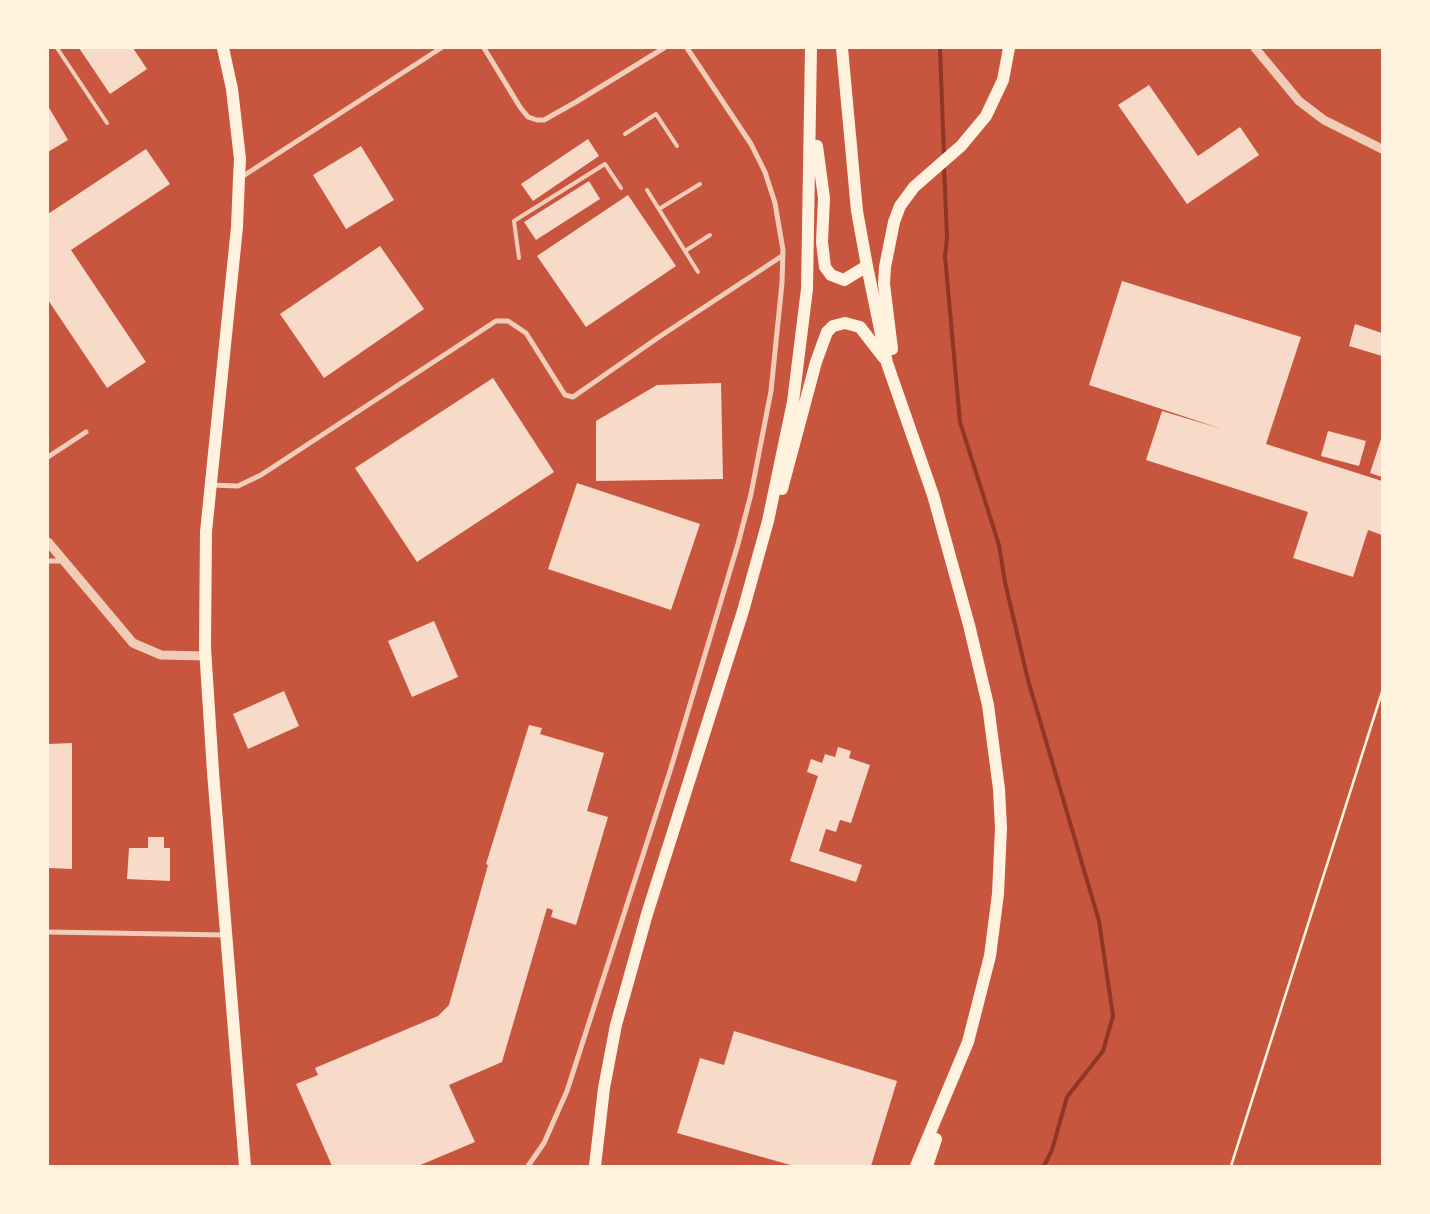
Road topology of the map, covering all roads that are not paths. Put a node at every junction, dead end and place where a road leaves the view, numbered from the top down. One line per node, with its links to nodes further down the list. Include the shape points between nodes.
1 (57, 48): 12 (lane)
2 (441, 48): 16 (street)
3 (484, 48): 4 (street, via 520,107 528,117 537,120 544,120 576,102)
4 (664, 48)
5 (687, 48): 23 (street, via 751,144 765,172 775,203)
6 (811, 48): 11 (main road)
7 (842, 48): 25 (main road, via 857,211)
8 (1009, 48): 28 (main road, via 1003,80 986,116 961,146 914,187 900,206 890,230 884,284)
9 (1255, 48): 15 (street, via 1299,101 1324,120)
10 (225, 49): 16 (main road, via 240,159)
11 (811, 106): 25 (main road, via 824,198 822,242 825,267 831,275 844,280); 35 (main road, via 807,289 793,402 768,521)
12 (108, 123)
13 (624, 134): 14 (lane, via 656,114)
14 (676, 146)
15 (1382, 149)
16 (239, 178): 31 (main road, via 238,227)
17 (700, 184): 20 (lane)
18 (621, 188): 24 (lane, via 605,164 514,221)
19 (647, 190): 20 (lane)
20 (659, 209): 22 (lane)
21 (710, 235): 22 (lane)
22 (685, 251): 26 (lane)
23 (782, 256): 31 (street, via 573,397 565,395 526,333 508,321 490,323 261,475 238,486); 41 (street, via 775,364 751,494 671,768 567,1091 544,1143)
24 (519, 258)
25 (867, 266): 27 (main road)
26 (698, 272)
27 (888, 363): 28 (main road); 35 (main road, via 860,327 846,323 833,326 827,332 770,533)
28 (898, 391): 42 (main road, via 933,495 988,704 1001,828 998,894 990,956 962,1061)
29 (86, 432): 30 (street)
30 (48, 457)
31 (210, 485): 36 (main road)
32 (48, 542): 34 (street)
33 (48, 561): 34 (street)
34 (63, 561): 36 (street, via 133,643 161,655)
35 (743, 611): 39 (main road, via 647,914 616,1026 604,1088)
36 (205, 656): 38 (main road)
37 (48, 932): 38 (street)
38 (227, 935): 40 (main road)
39 (596, 1163)
40 (246, 1166)
41 (528, 1166)
42 (925, 1166)

